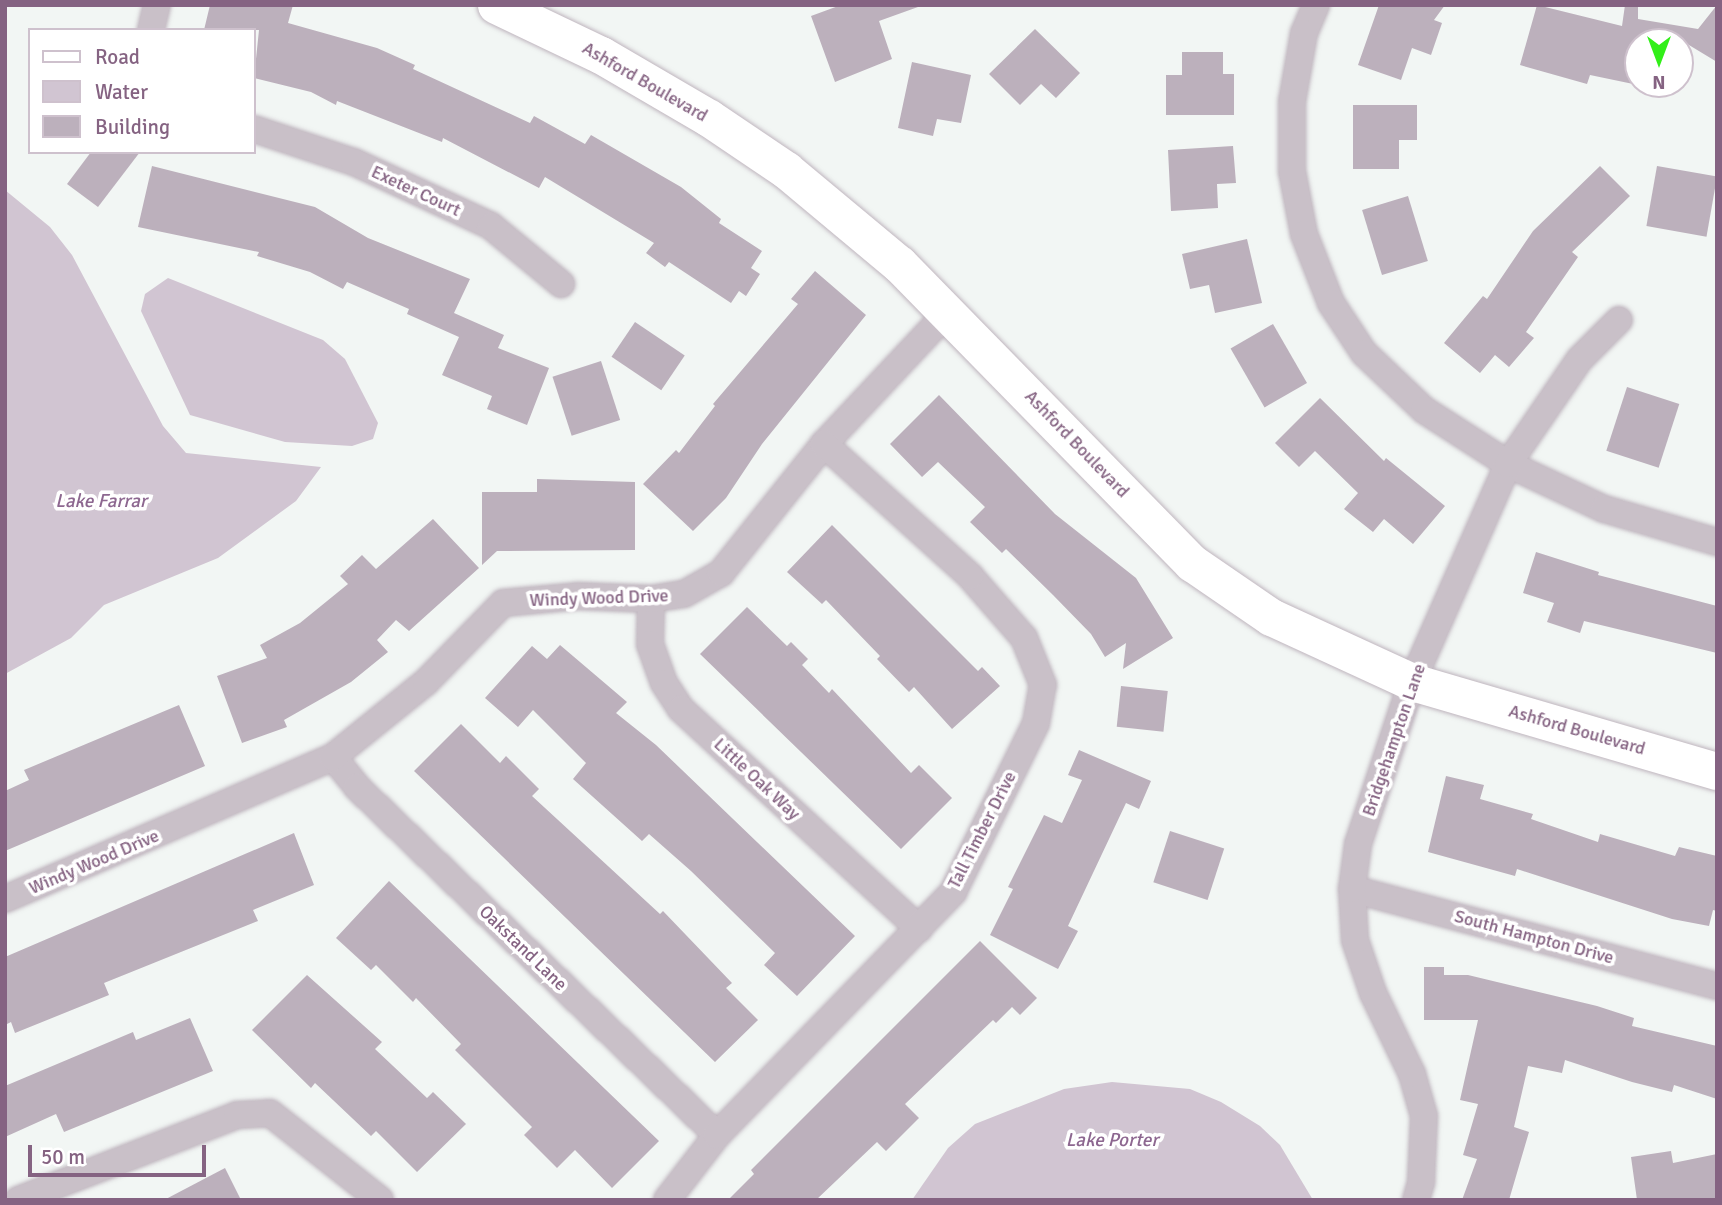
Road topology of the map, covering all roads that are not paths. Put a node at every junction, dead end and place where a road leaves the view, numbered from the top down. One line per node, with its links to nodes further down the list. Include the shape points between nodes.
1 (157, 5): 4 (street)
2 (496, 5): 7 (street, Ashford Boulevard, via 601,55 709,118 786,170 899,264)
3 (1316, 5): 10 (street, via 1304,33 1292,102 1292,171 1304,234 1331,303 1364,353 1424,410)
4 (151, 28)
5 (256, 131): 6 (street, Exeter Court, via 354,162 491,226)
6 (561, 284)
7 (948, 312): 9 (street, Windy Wood Drive); 13 (street, Ashford Boulevard, via 1192,563 1270,617)
8 (1619, 320): 10 (street, Bridgehampton Lane, via 1580,359)
9 (824, 444): 12 (street, Windy Wood Drive, via 721,573 684,594); 18 (street, Tall Timber Drive, via 970,576 1024,638 1043,685 1036,723 953,892)
10 (1508, 464): 11 (street, via 1604,509); 13 (street, Bridgehampton Lane)
11 (1717, 542)
12 (651, 599): 14 (street, Windy Wood Drive, via 578,596 503,603 426,682); 18 (street, Little Oak Way, via 650,644 664,683 681,709)
13 (1412, 682): 15 (street, Ashford Boulevard); 16 (street, Bridgehampton Lane, via 1358,844)
14 (333, 757): 17 (street, Windy Wood Drive); 20 (street, Oakstand Lane, via 357,787)
15 (1717, 771)
16 (1352, 888): 19 (street, South Hampton Drive); 24 (street, Bridgehampton Lane, via 1355,940 1373,993 1412,1074 1424,1116)
17 (5, 899)
18 (919, 929): 20 (street, Tall Timber Drive)
19 (1717, 986)
20 (717, 1135): 23 (street, Tall Timber Drive)
21 (18, 1200): 22 (street, via 237,1115 270,1113)
22 (380, 1200)
23 (667, 1200)
24 (1416, 1200)

